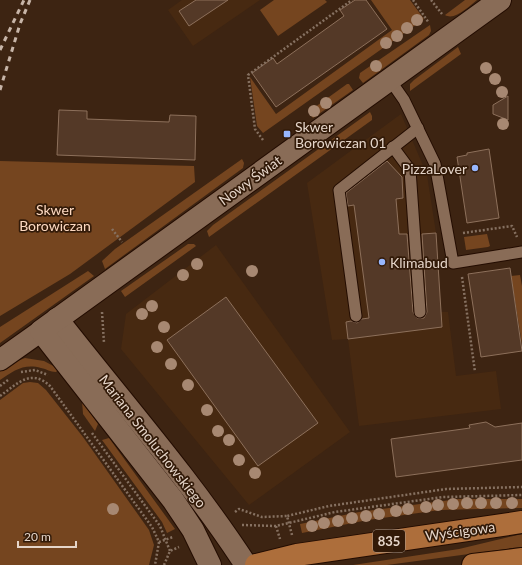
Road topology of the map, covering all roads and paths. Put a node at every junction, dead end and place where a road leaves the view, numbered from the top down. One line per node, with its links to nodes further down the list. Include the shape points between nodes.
1 (352, 0): 9 (path, via 248,75 255,129)
2 (413, 0): 6 (path)
3 (431, 0): 5 (path)
4 (500, 0): 7 (street, Nowy Świat)
5 (442, 14)
6 (429, 23)
7 (390, 80): 8 (lane, via 404,100); 15 (street, Nowy Świat)
8 (418, 128): 10 (lane); 13 (lane, via 435,164 453,263)
9 (263, 140)
10 (393, 147): 16 (lane, via 410,170); 17 (lane, via 339,190)
11 (112, 229): 12 (path)
12 (122, 242)
13 (522, 252)
14 (464, 274): 22 (path, via 462,279)
15 (96, 291): 18 (street, Nowy Świat); 19 (path, via 102,310)
16 (420, 312)
17 (356, 316)
18 (49, 325): 20 (street, Nowy Świat); 38 (street, Mariana Smoluchowskiego, via 173,500 193,530); 39 (street, Mariana Smoluchowskiego, via 193,490)
19 (103, 340)
20 (6, 368): 24 (path)
21 (18, 372): 23 (path, via 35,370)
22 (475, 372)
23 (53, 379)
24 (0, 386)
25 (0, 396): 37 (path, via 30,377 42,379 50,386 152,527 158,542)
26 (91, 432): 34 (path, via 160,526)
27 (522, 487): 30 (path, via 446,489 329,506)
28 (522, 495): 31 (path, via 442,497 371,506)
29 (231, 515): 30 (path, via 239,509 262,517)
30 (287, 516): 31 (path)
31 (289, 522): 33 (path); 35 (path)
32 (522, 522): 35 (main road, Wyścigowa / 835)
33 (276, 526)
34 (170, 551)
35 (297, 555): 40 (main road, Wyścigowa / 835)
36 (522, 559): 41 (main road)
37 (155, 565)
38 (210, 565)
39 (246, 565)
40 (256, 565)
41 (473, 565)

